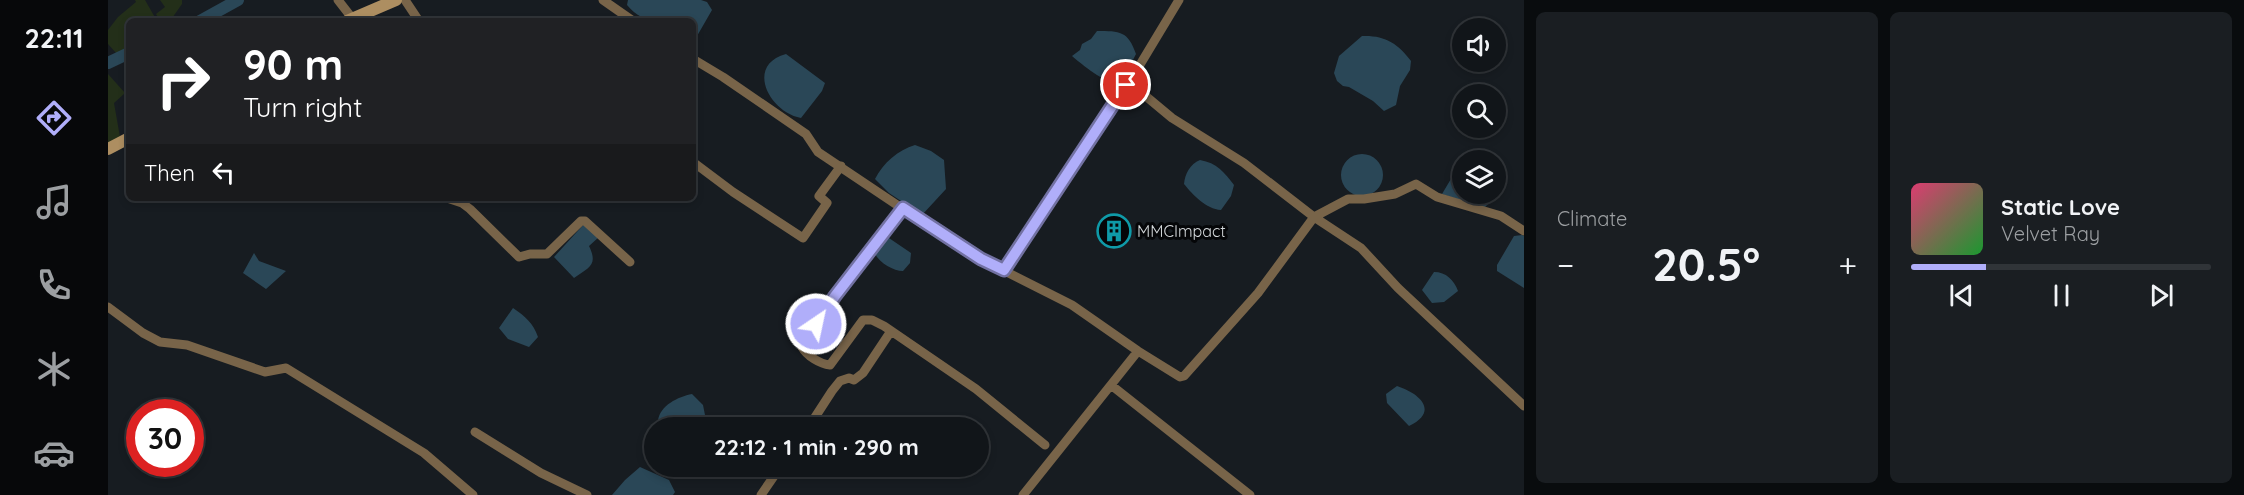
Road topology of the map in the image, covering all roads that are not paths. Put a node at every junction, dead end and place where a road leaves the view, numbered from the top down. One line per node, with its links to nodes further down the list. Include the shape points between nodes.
1 (338, 0): 6 (street)
2 (396, 0): 7 (street)
3 (405, 0): 8 (street)
4 (603, 0): 9 (street)
5 (1179, 0): 11 (street)
6 (349, 18)
7 (355, 18)
8 (417, 18)
9 (629, 18)
10 (696, 61): 15 (street, via 806,134 818,152)
11 (1138, 68): 18 (street, via 1136,88 1150,101 1244,163); 21 (street)
12 (126, 140): 13 (street)
13 (108, 149)
14 (696, 164): 15 (street, via 803,238 827,203 819,196)
15 (841, 166): 17 (street)
16 (456, 201): 20 (street, via 470,209 519,257 547,254 585,221)
17 (903, 208): 21 (street); 23 (street, via 835,296 802,347 830,365 863,320 872,320)
18 (1314, 217): 19 (street, via 1348,199 1395,194 1416,184 1437,197 1500,216); 24 (street, via 1258,293 1184,376); 26 (street, via 1361,248)
19 (1524, 231)
20 (630, 262)
21 (1004, 270): 24 (street, via 1072,305)
22 (108, 307): 31 (street, via 160,342 187,345 265,372 286,369 424,453)
23 (891, 331): 27 (street, via 863,373 854,380 840,381); 29 (street, via 976,389)
24 (1138, 351): 25 (street)
25 (1112, 385): 34 (street); 35 (street)
26 (1524, 406)
27 (815, 417)
28 (476, 432): 32 (street, via 541,473)
29 (1045, 445)
30 (773, 477): 33 (street)
31 (473, 495)
32 (587, 495)
33 (761, 495)
34 (1023, 495)
35 (1250, 495)

